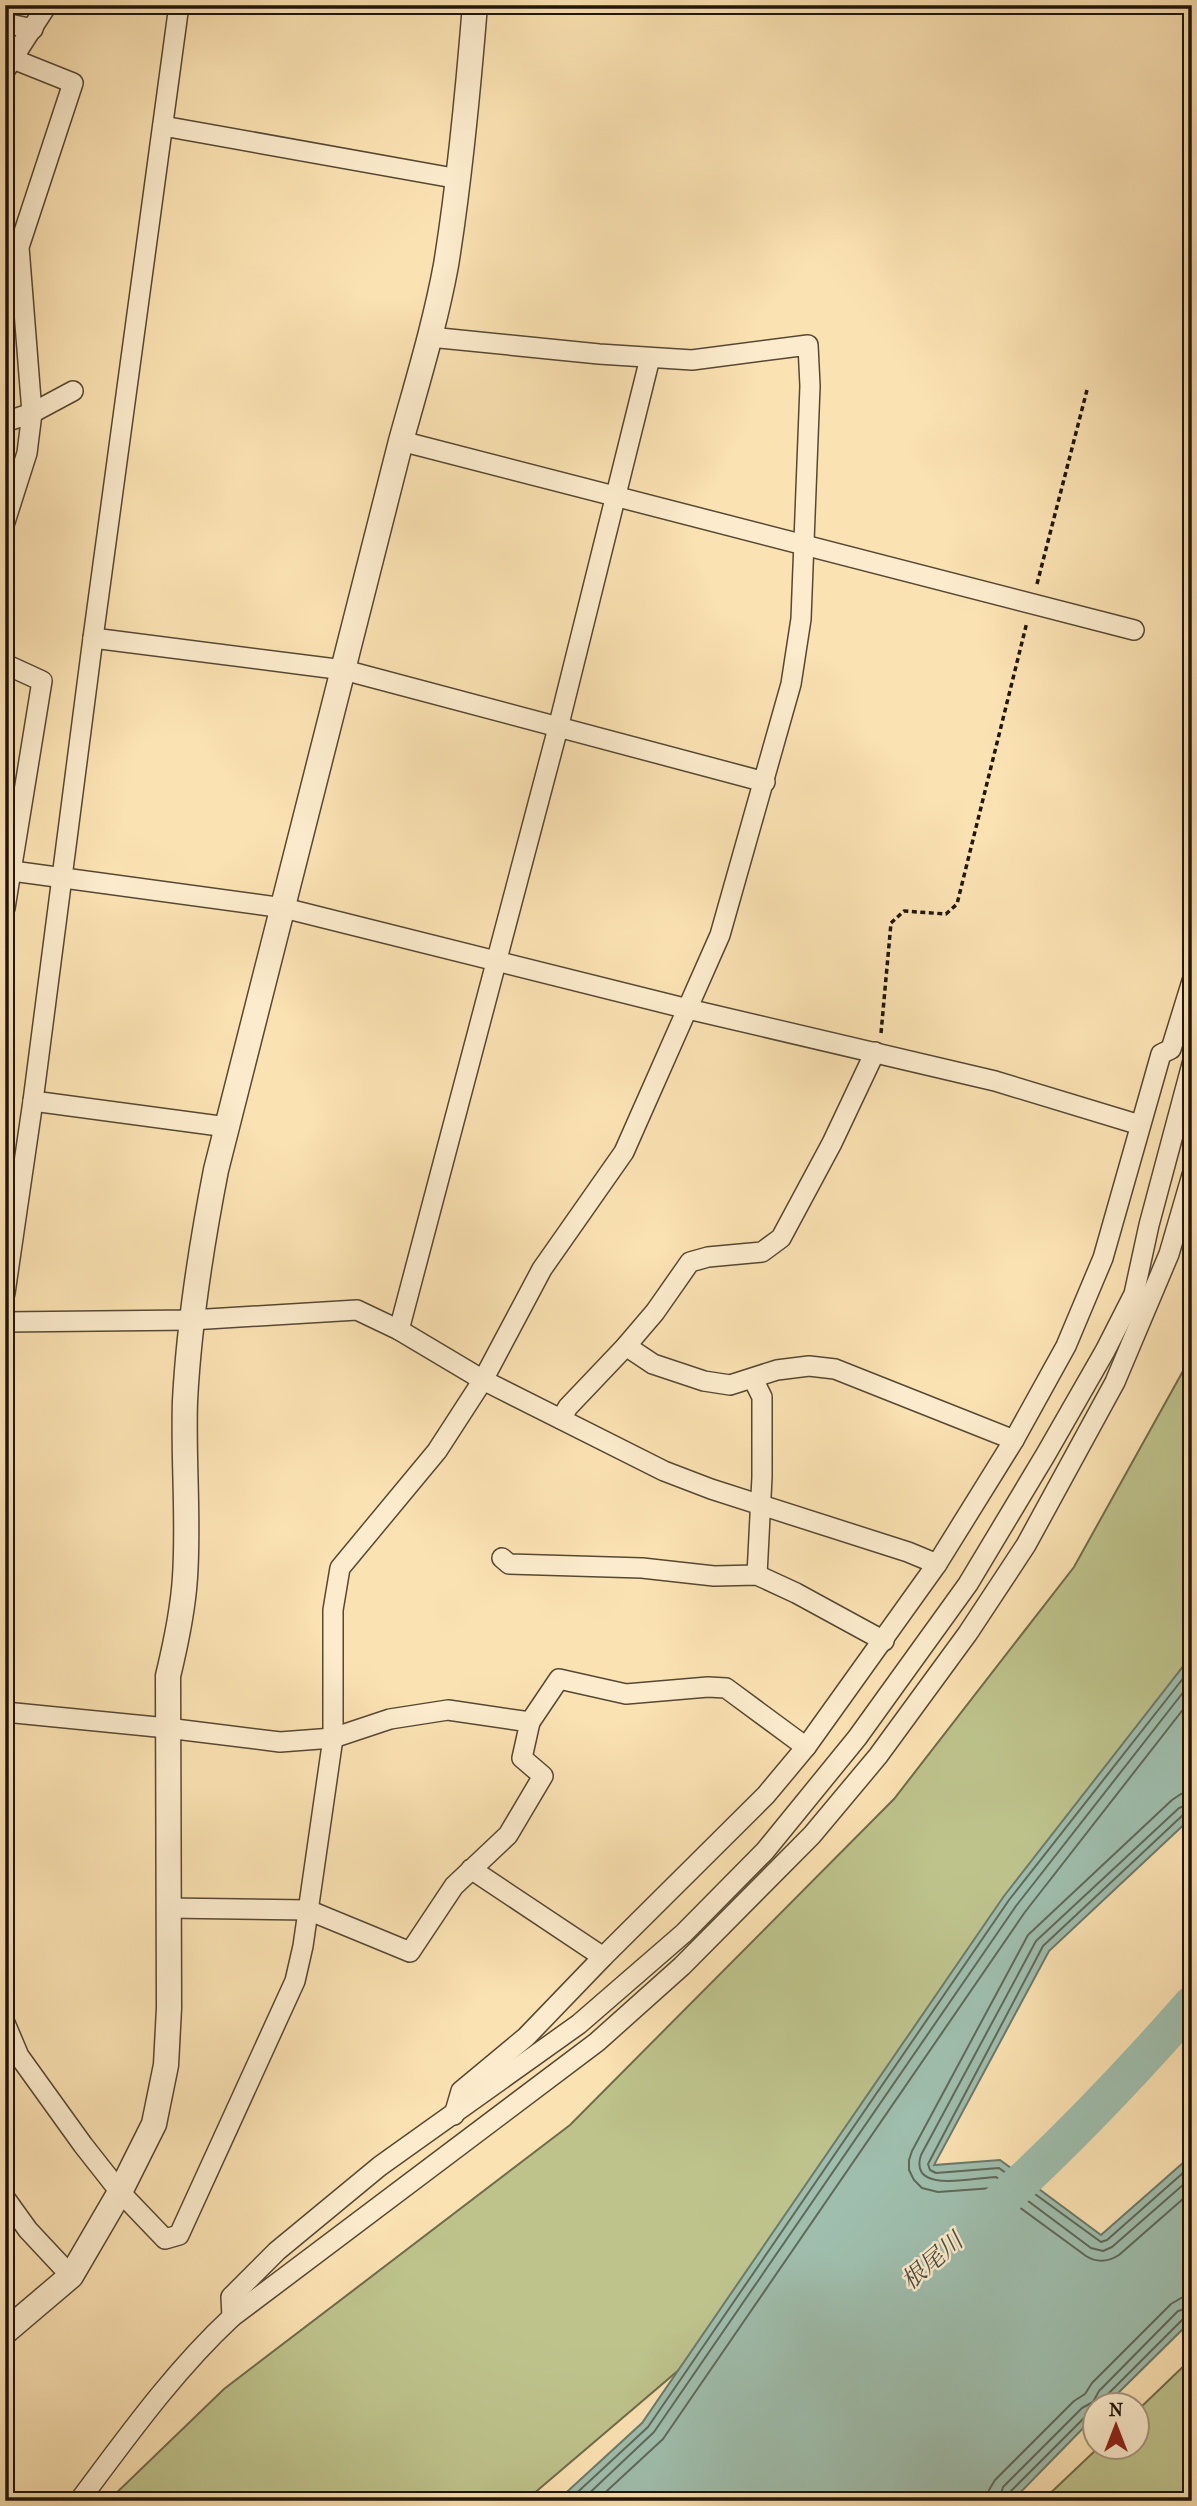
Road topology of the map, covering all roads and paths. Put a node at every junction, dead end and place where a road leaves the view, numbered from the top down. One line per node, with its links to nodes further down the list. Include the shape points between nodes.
1 (47, 5): 5 (street)
2 (179, 5): 7 (street)
3 (475, 5): 8 (street)
4 (5, 23): 5 (street)
5 (33, 29): 6 (street)
6 (9, 64): 13 (street, via 73,83 19,247)
7 (163, 126): 8 (street); 21 (street)
8 (459, 179): 9 (street)
9 (430, 337): 10 (street); 15 (street)
10 (649, 358): 16 (street); 18 (street, via 692,360 808,345)
11 (1087, 390): 19 (path)
12 (73, 391): 13 (street)
13 (32, 413): 14 (street); 17 (street, via 27,453)
14 (5, 422)
15 (401, 441): 16 (street); 23 (street)
16 (616, 497): 18 (street); 24 (street)
17 (5, 522)
18 (803, 544): 19 (street); 25 (street, via 801,619 791,684)
19 (1031, 604): 20 (street); 33 (path, via 957,904 946,914 904,911 891,923)
20 (1134, 630)
21 (93, 638): 23 (street); 27 (street)
22 (5, 664): 26 (street, via 42,681)
23 (344, 670): 24 (street); 29 (street)
24 (558, 728): 25 (street); 30 (street)
25 (765, 782): 32 (street, via 720,935)
26 (8, 870): 27 (street); 28 (street)
27 (60, 877): 29 (street); 35 (street)
28 (5, 908)
29 (284, 908): 30 (street); 37 (street)
30 (497, 961): 32 (street); 42 (street)
31 (1192, 981): 36 (street, via 1171,1049 1161,1054)
32 (688, 1009): 33 (street); 45 (street, via 624,1152 542,1269)
33 (876, 1052): 36 (street, via 995,1081); 43 (street, via 781,1238 761,1252 690,1262)
34 (1192, 1064): 63 (street, via 1134,1294 968,1584 857,1738 765,1851 684,1933 579,2024)
35 (33, 1101): 37 (street); 39 (street)
36 (1140, 1125): 47 (street, via 1103,1258 1066,1346)
37 (226, 1127): 40 (street)
38 (1192, 1175): 67 (street, via 1169,1254 1115,1382 1026,1545 886,1745 812,1835 682,1966 597,2042)
39 (5, 1293)
40 (191, 1320): 41 (street); 42 (street, via 357,1310); 55 (street, via 185,1404 186,1576 168,1676)
41 (5, 1322)
42 (399, 1331): 45 (street)
43 (626, 1346): 44 (street, via 653,1364 704,1381 730,1385); 46 (street)
44 (753, 1379): 47 (street, via 788,1368 835,1368); 48 (street, via 761,1397)
45 (483, 1380): 46 (street); 56 (street, via 437,1451 340,1568 333,1610)
46 (561, 1419): 48 (street, via 664,1471)
47 (1014, 1440): 50 (street)
48 (761, 1504): 50 (street); 51 (street)
49 (502, 1558): 51 (street, via 509,1564)
50 (937, 1564): 52 (street)
51 (757, 1575): 52 (street)
52 (884, 1641): 57 (street)
53 (5, 1712): 55 (street)
54 (530, 1721): 56 (street, via 448,1710 390,1719); 57 (street, via 559,1679 626,1695 726,1688); 58 (street, via 522,1758 543,1776 508,1835)
55 (167, 1728): 56 (street, via 280,1742); 59 (street)
56 (333, 1738): 60 (street)
57 (806, 1747): 61 (street, via 766,1795)
58 (471, 1869): 60 (street, via 454,1885 410,1952); 61 (street)
59 (168, 1908): 60 (street); 64 (street, via 166,2065 154,2124)
60 (308, 1910): 64 (street, via 295,1980 179,2235 165,2239)
61 (603, 1956): 63 (street, via 526,2038 461,2091)
62 (5, 2023): 64 (street, via 19,2056)
63 (454, 2115): 67 (street, via 380,2166 277,2251 231,2297)
64 (120, 2192): 66 (street)
65 (5, 2198): 66 (street)
66 (71, 2276): 68 (street)
67 (232, 2317): 69 (street, via 197,2349)
68 (5, 2332)
69 (79, 2501)

